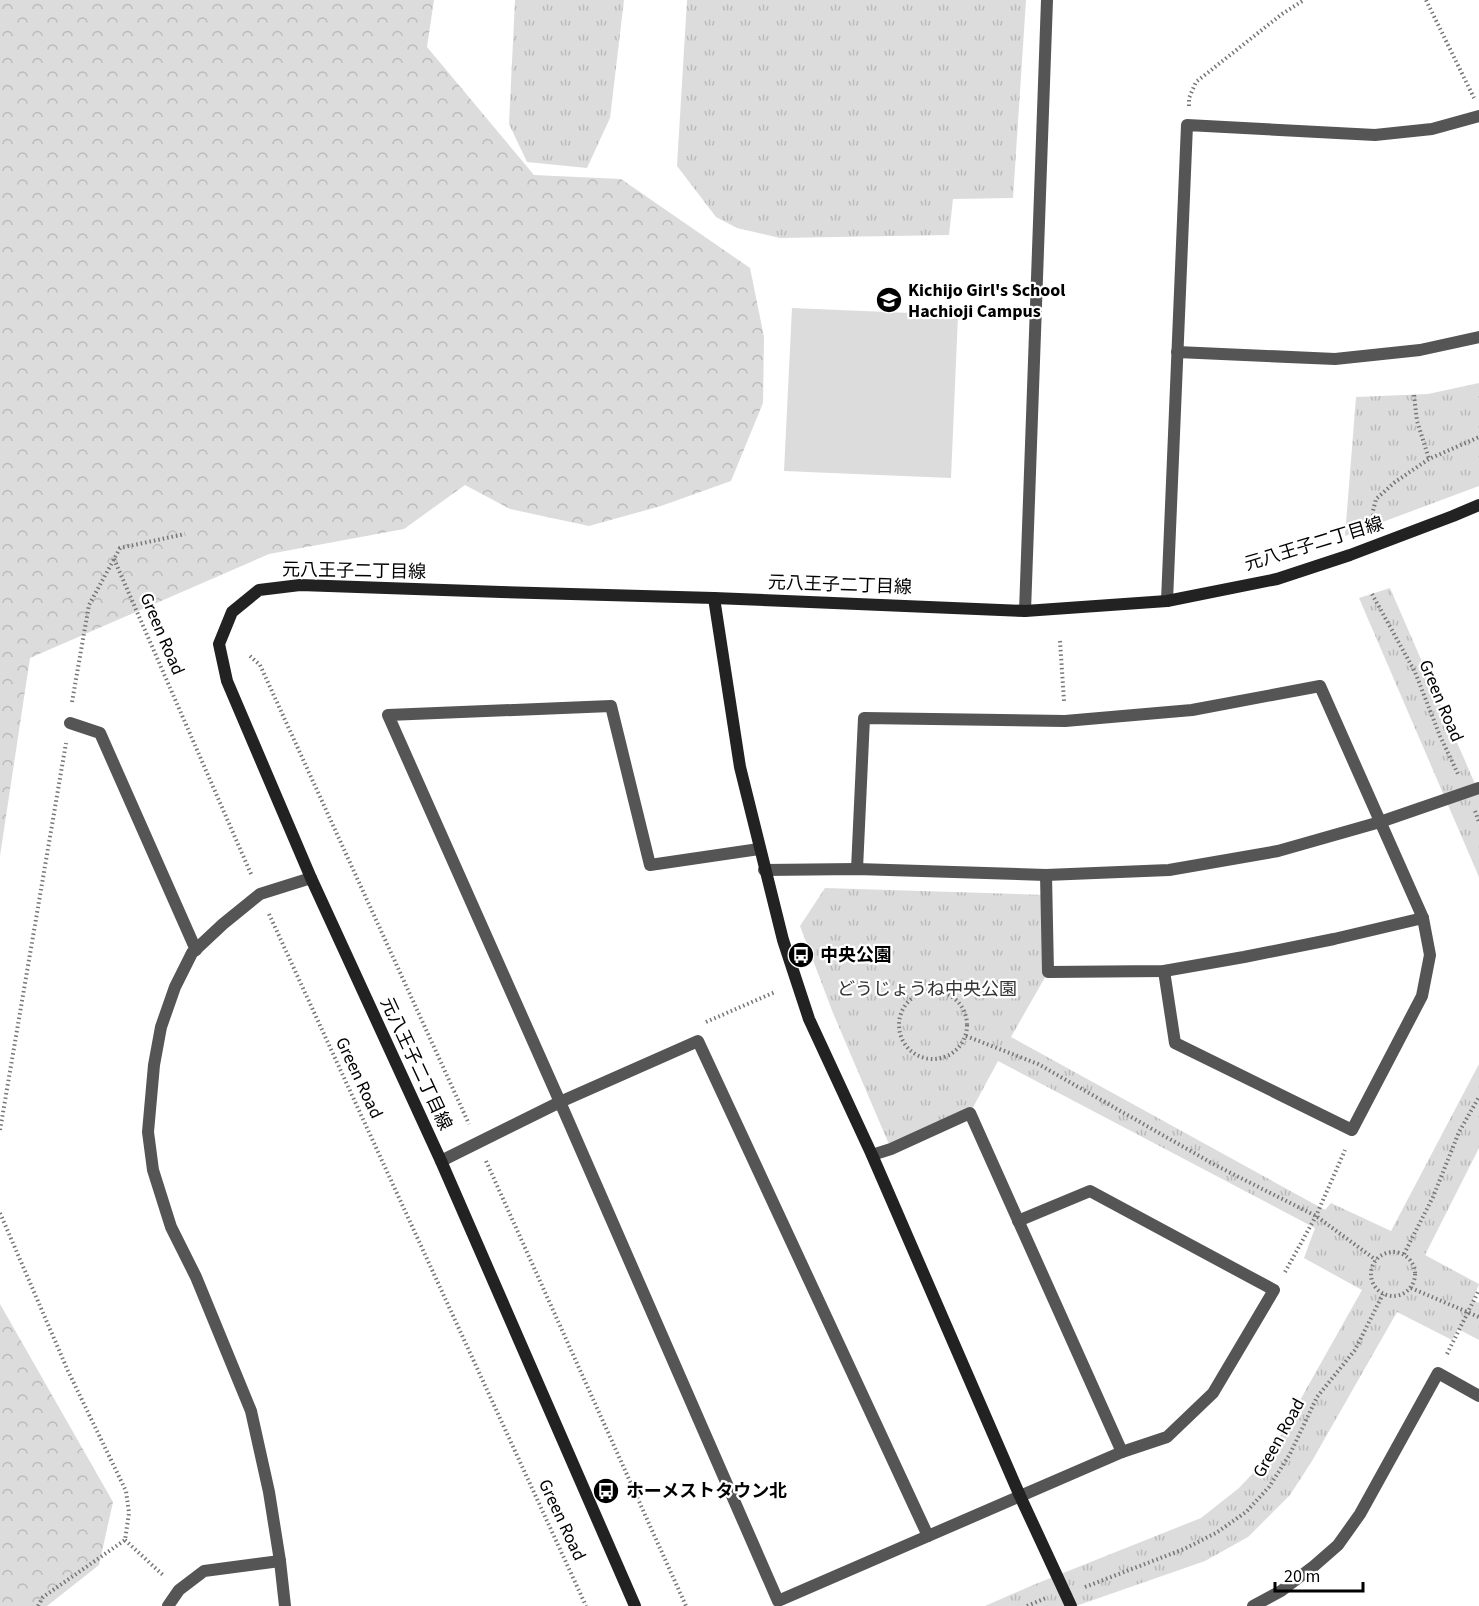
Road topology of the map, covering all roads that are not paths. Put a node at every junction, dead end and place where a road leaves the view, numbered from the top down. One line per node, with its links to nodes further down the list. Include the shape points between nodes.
1 (1047, 0): 8 (street)
2 (1479, 117): 4 (street, via 1432,129 1375,135 1187,125)
3 (1479, 337): 4 (street, via 1420,350 1335,359)
4 (1177, 352): 7 (street)
5 (1479, 505): 7 (street, 元八王子二丁目線, via 1277,579)
6 (714, 598): 8 (street, 元八王子二丁目線); 12 (street, via 740,767); 16 (street, 元八王子二丁目線, via 300,585 259,590 232,612 219,644 227,681)
7 (1167, 601): 8 (street, 元八王子二丁目線)
8 (1025, 611)
9 (70, 723): 18 (street, via 100,733)
10 (1479, 788): 11 (street)
11 (1380, 822): 13 (street, via 1320,686 1192,710 1065,722 864,718); 15 (street, via 1278,851 1169,870); 17 (street)
12 (759, 849): 14 (street); 20 (street, via 650,865 611,706 388,715)
13 (857, 869): 14 (street); 15 (street)
14 (765, 870): 21 (street, via 809,1019)
15 (1046, 875): 19 (street, via 1048,972)
16 (311, 878): 18 (street, via 260,894); 22 (street, 元八王子二丁目線)
17 (1423, 918): 19 (street); 19 (street, via 1430,955 1422,996 1352,1130 1175,1043)
18 (196, 950): 28 (street, via 175,987 161,1027 148,1132 153,1170 171,1227 251,1411)
19 (1164, 971)
20 (560, 1102): 22 (street); 27 (street, via 698,1041); 27 (street, via 778,1601)
21 (872, 1155): 23 (street, via 970,1113); 26 (street)
22 (441, 1161): 31 (street, 元八王子二丁目線)
23 (1018, 1221): 25 (street); 25 (street, via 1090,1191 1274,1290 1213,1393 1167,1437)
24 (1479, 1396): 33 (street, via 1438,1373 1360,1514 1338,1545 1281,1591)
25 (1122, 1452): 26 (street)
26 (1020, 1496): 27 (street); 32 (street)
27 (928, 1536)
28 (280, 1561): 29 (street, via 204,1571 179,1590); 30 (street)
29 (168, 1606)
30 (285, 1606)
31 (635, 1606)
32 (1071, 1606)
33 (1253, 1606)

